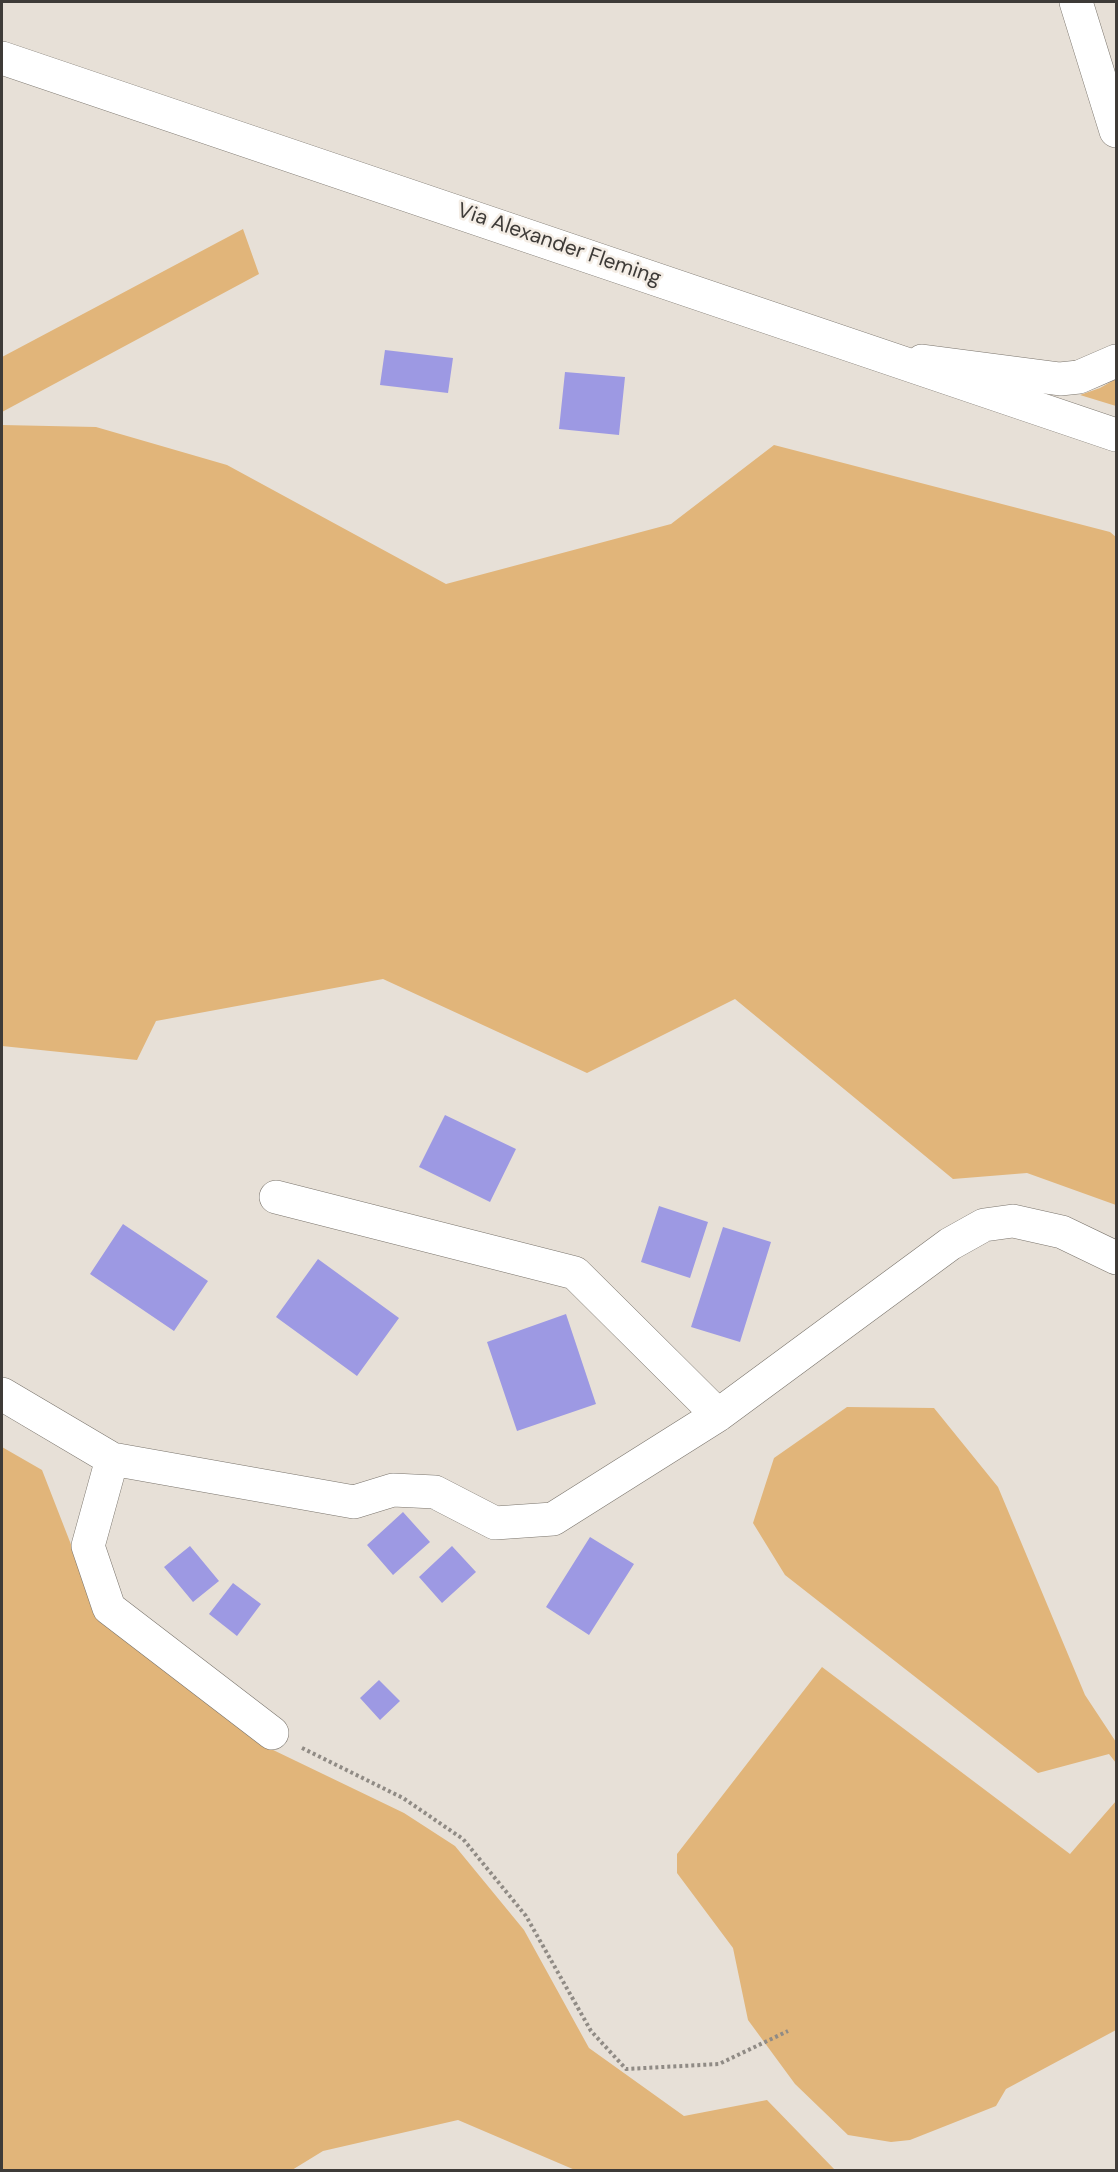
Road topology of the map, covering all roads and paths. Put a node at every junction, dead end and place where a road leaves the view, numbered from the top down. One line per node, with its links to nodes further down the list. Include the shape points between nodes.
1 (1076, 2): 3 (street)
2 (2, 58): 4 (street, Via Alexander Fleming)
3 (1116, 131)
4 (888, 356): 5 (street, via 1060,379 1079,377); 6 (street, Via Alexander Fleming)
5 (1116, 361)
6 (1078, 424): 7 (street, Via Alexander Fleming); 8 (street)
7 (1116, 435)
8 (1116, 449)
9 (276, 1197): 12 (street, via 574,1273)
10 (1116, 1258): 12 (street, via 1062,1232 1013,1221 984,1225 950,1244)
11 (2, 1394): 13 (street)
12 (718, 1415): 13 (street, via 553,1519 495,1523 435,1492 393,1490 354,1502)
13 (112, 1459): 14 (street, via 88,1546 109,1608)
14 (272, 1733): 15 (path, via 403,1798 463,1839 526,1916 591,2031 626,2068 720,2064)
15 (788, 2031)

